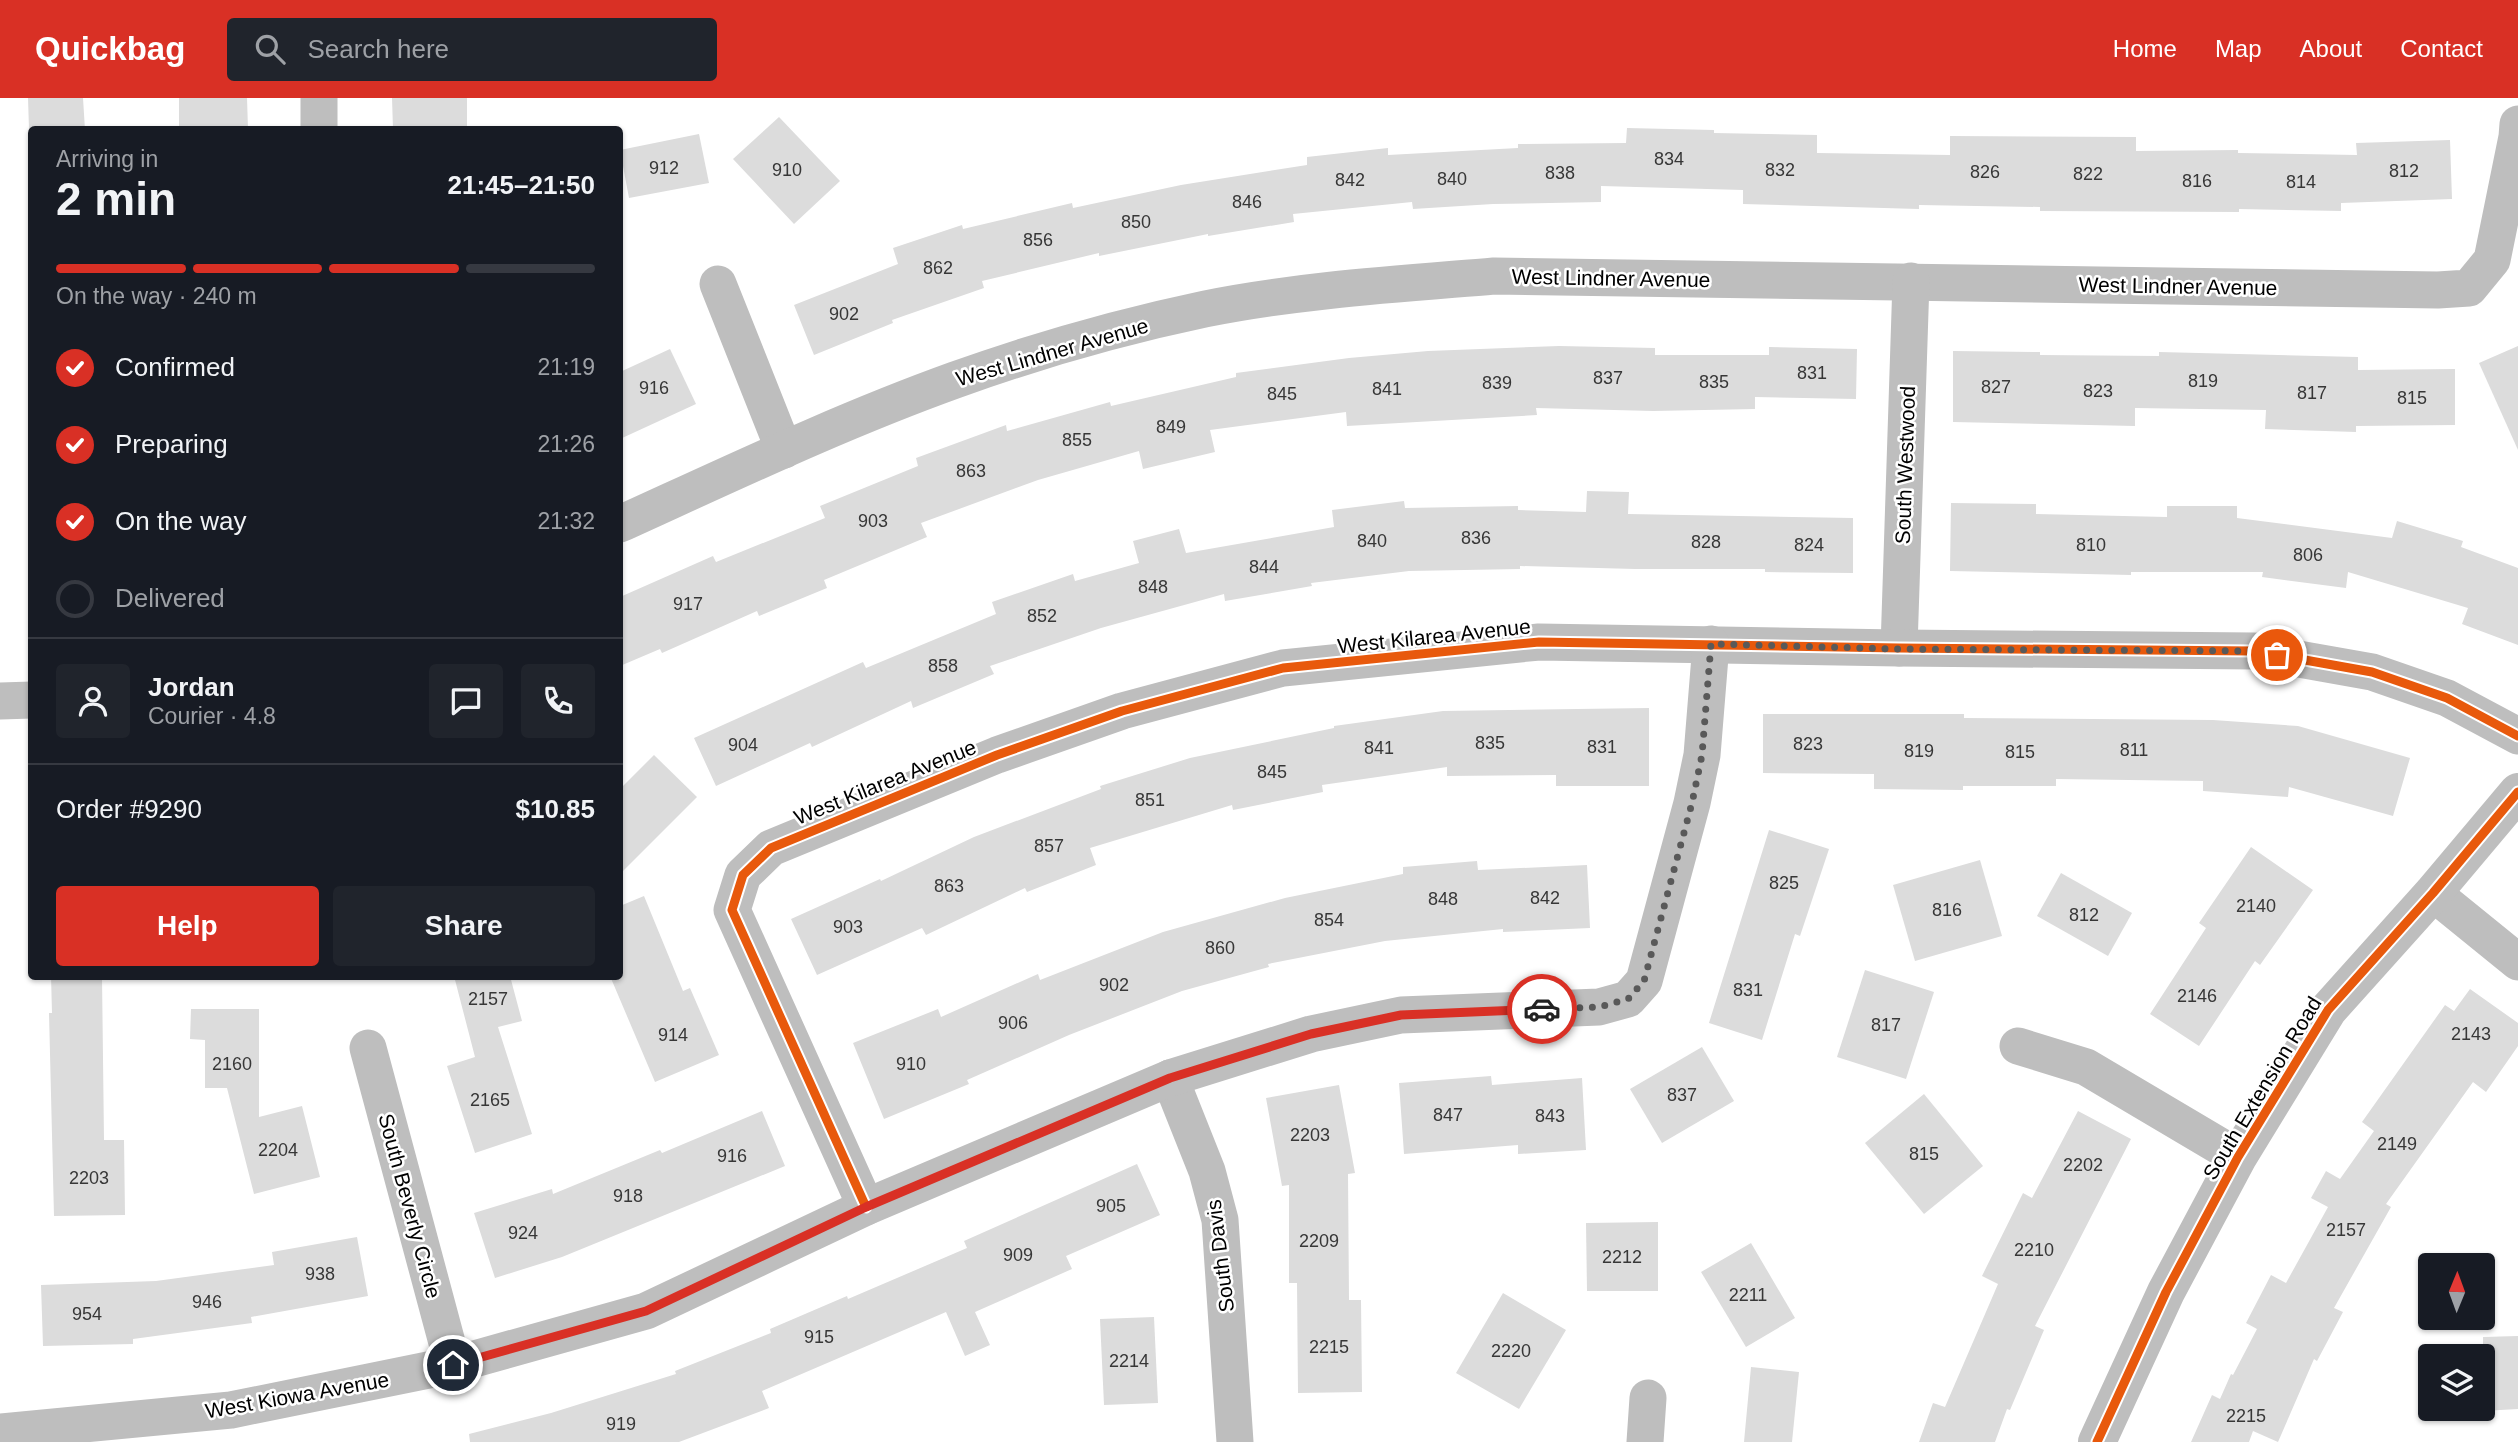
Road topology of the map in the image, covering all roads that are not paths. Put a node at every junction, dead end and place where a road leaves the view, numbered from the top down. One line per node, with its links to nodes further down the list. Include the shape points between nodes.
1 (319, 98): 3 (street)
2 (2518, 124): 4 (street, West Lindner Avenue, via 2492,260 2469,288)
3 (319, 126)
4 (1911, 281): 6 (street, West Lindner Avenue, via 1494,276 1345,288 1206,309 1084,340 956,380); 9 (street, South Westwood)
5 (718, 284): 6 (street)
6 (784, 450): 7 (street, West Lindner Avenue)
7 (623, 523)
8 (1711, 644): 9 (street, West Kilarea Avenue); 18 (street, West Kiowa Avenue, via 1702,755 1692,803 1644,981 1628,999 1599,1007 1401,1015 1311,1034); 20 (street, West Kilarea Avenue, via 1539,642 1283,668 1122,711 997,755 771,848 743,876 732,910)
9 (1899, 649): 12 (street, West Kilarea Avenue, via 2254,651 2372,672 2447,698)
10 (28, 700): 11 (street)
11 (0, 701)
12 (2518, 736)
13 (2518, 792): 14 (street, South Extension Road)
14 (2433, 893): 15 (street); 19 (street, South Extension Road, via 2328,1010)
15 (2518, 962)
16 (2018, 1046): 19 (street, via 2087,1066)
17 (368, 1048): 21 (street, South Beverly Circle)
18 (1170, 1078): 20 (street, West Kiowa Avenue); 24 (street, South Davis, via 1207,1171 1220,1220)
19 (2238, 1157): 26 (street, South Extension Road, via 2166,1292)
20 (866, 1207): 21 (street, West Kiowa Avenue, via 646,1311)
21 (453, 1365): 23 (street, West Kiowa Avenue, via 231,1410)
22 (1648, 1398): 25 (street)
23 (0, 1432)
24 (1235, 1442)
25 (1645, 1442)
26 (2097, 1442)

